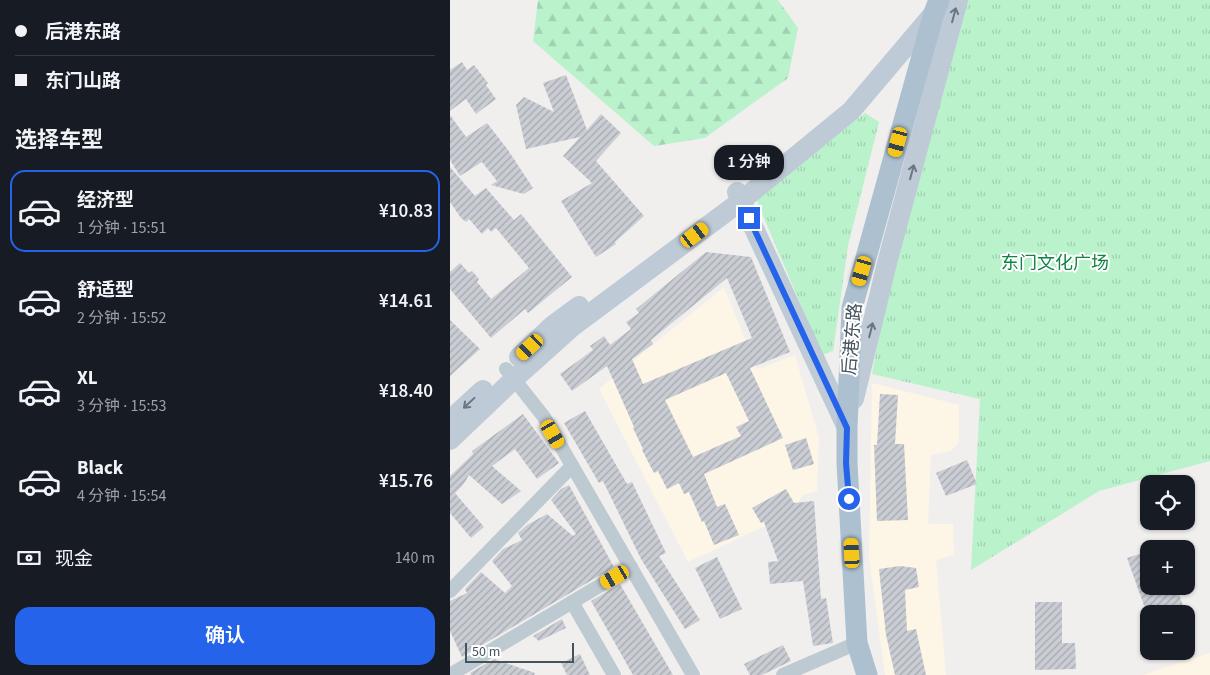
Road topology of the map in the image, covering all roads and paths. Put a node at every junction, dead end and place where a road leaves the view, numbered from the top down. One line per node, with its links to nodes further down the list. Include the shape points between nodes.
1 (958, 0): 6 (main road, one-way to 1, via 888,259)
2 (934, 3): 3 (main road, via 842,104); 6 (main road, 后港东路, via 852,308)
3 (739, 196): 4 (main road, via 553,325); 6 (main road)
4 (510, 374): 5 (main road, one-way to 5); 7 (main road); 8 (street, via 544,417)
5 (450, 420)
6 (847, 428): 12 (main road, 后港东路, via 846,463)
7 (450, 440)
8 (572, 466): 9 (street); 10 (street)
9 (630, 567): 11 (street); 15 (street)
10 (450, 590)
11 (572, 602): 13 (street); 14 (street)
12 (857, 643): 16 (street); 17 (main road, 后港东路)
13 (450, 675)
14 (614, 675)
15 (693, 675)
16 (784, 675)
17 (867, 675)

